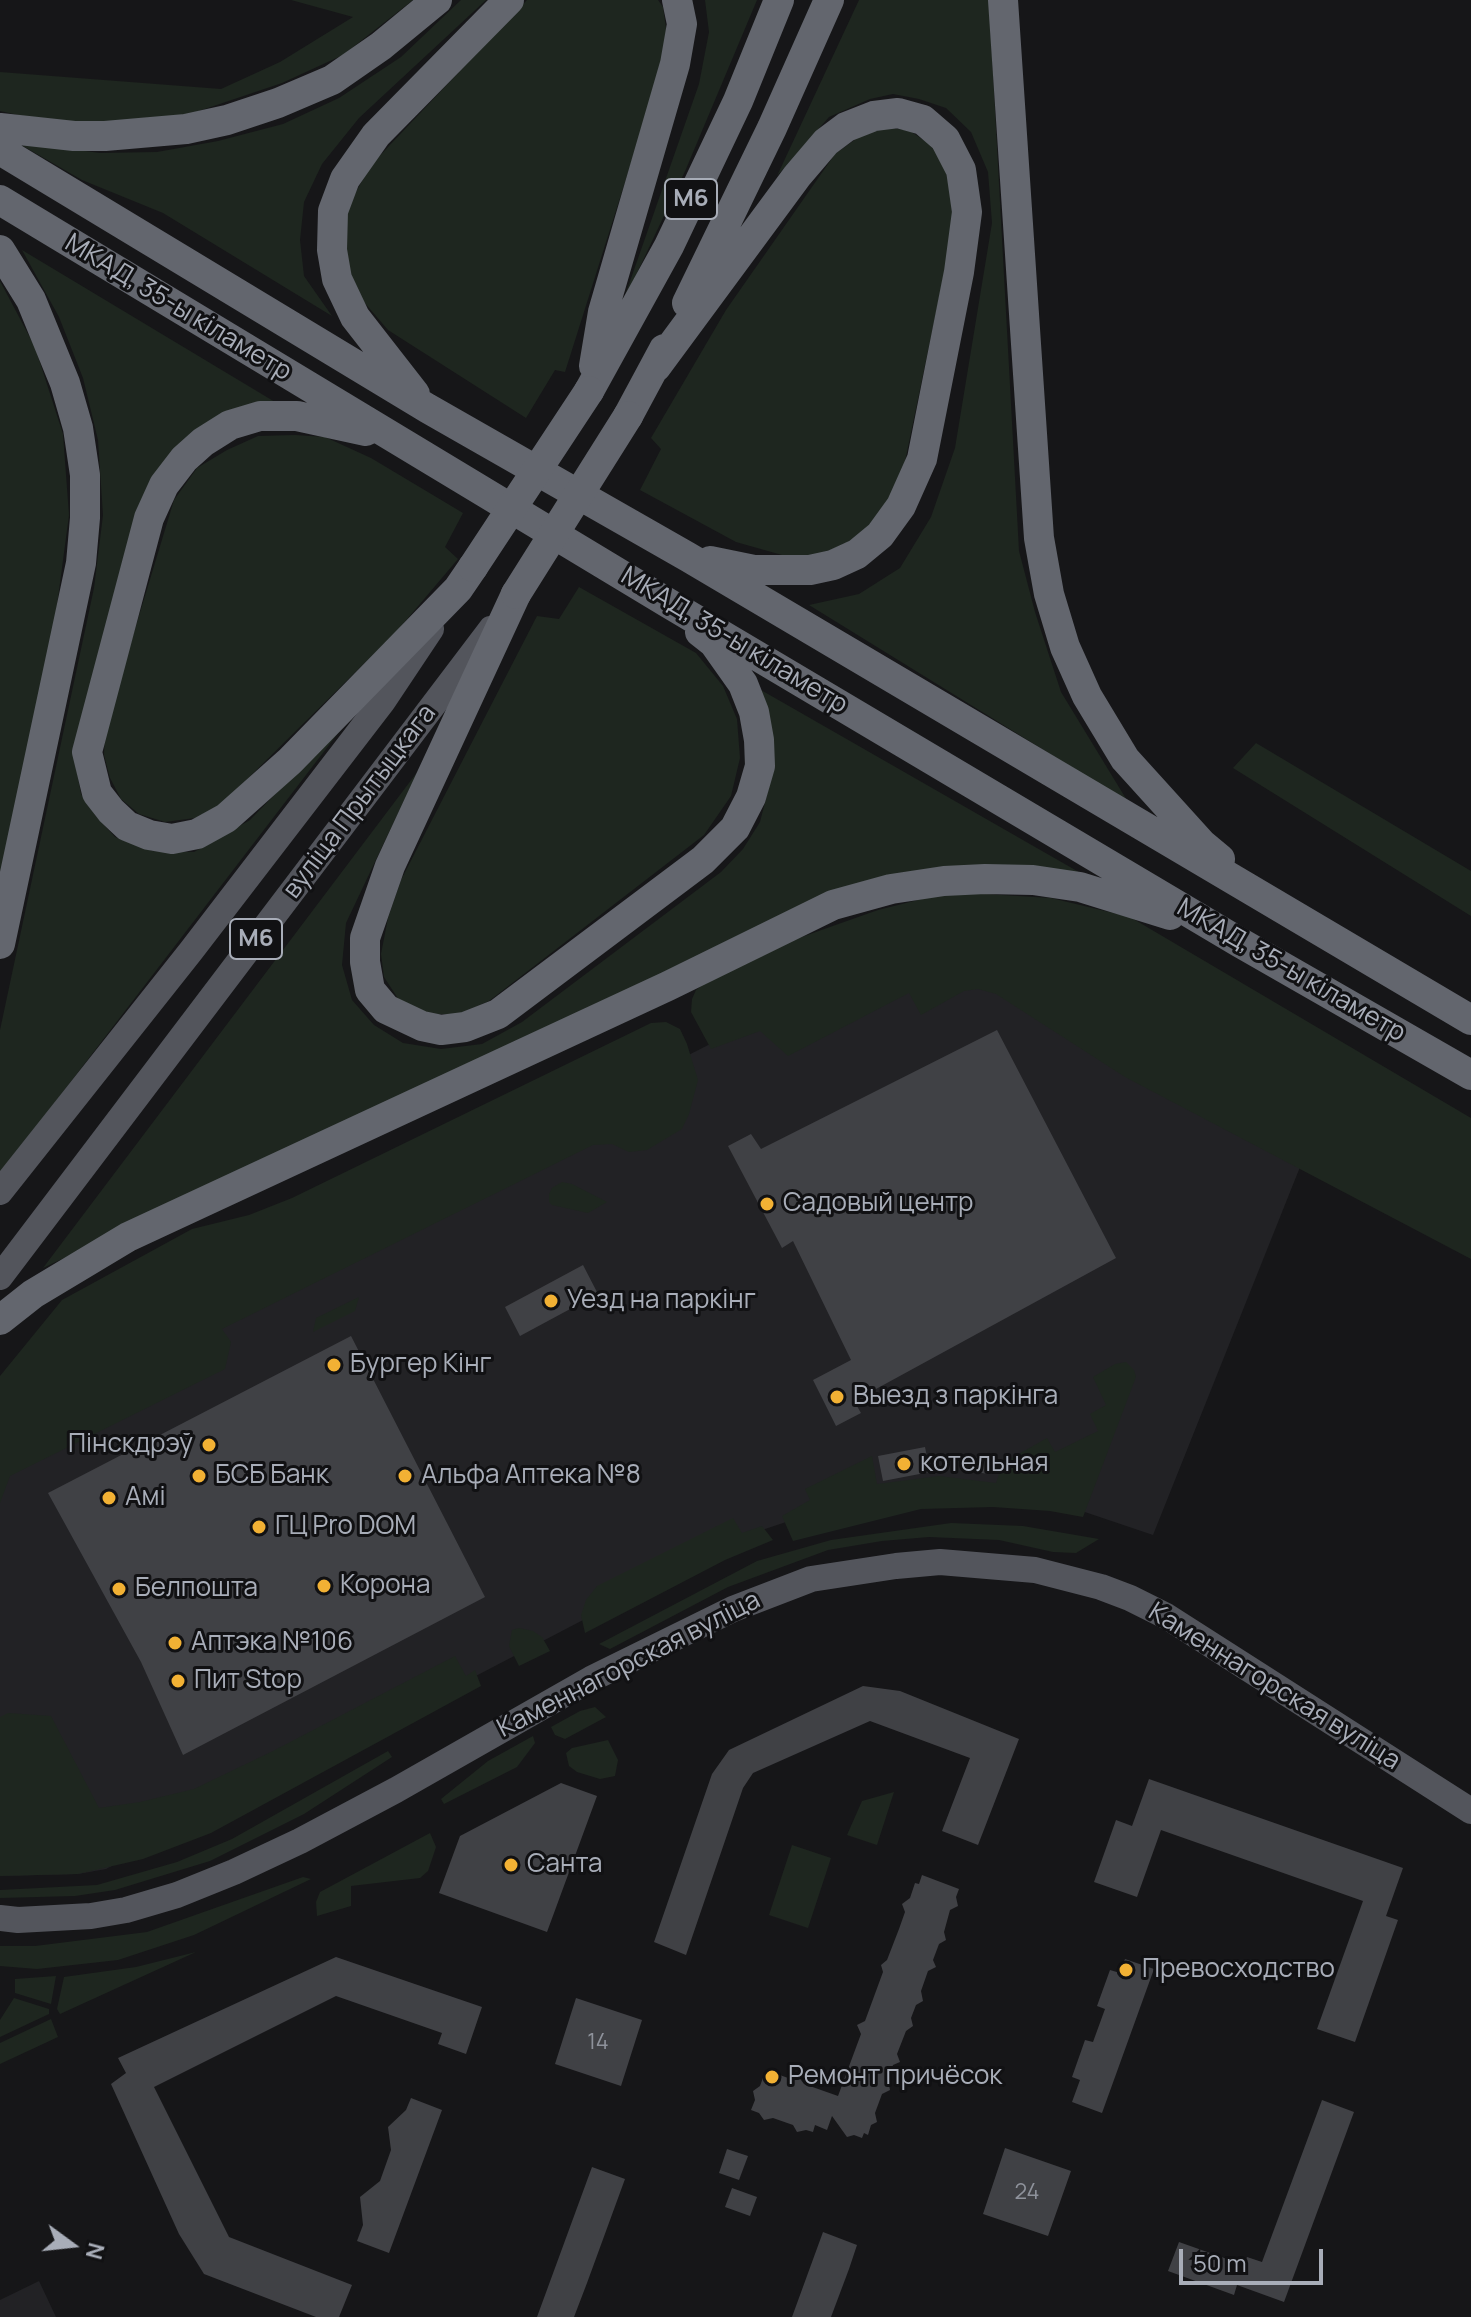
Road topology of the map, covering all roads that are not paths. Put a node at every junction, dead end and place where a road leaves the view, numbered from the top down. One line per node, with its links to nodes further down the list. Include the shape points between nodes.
1 (437, 0): 7 (highway, via 332,80 227,120 118,135)
2 (509, 0): 13 (highway, via 376,135 345,179 333,211 337,279 355,317)
3 (677, 0): 12 (highway, via 682,24 675,64 603,312)
4 (779, 0): 12 (highway, М6, via 669,246)
5 (829, 0): 11 (highway, М6)
6 (1003, 0): 19 (highway, via 1039,538 1049,594 1087,696 1125,759 1202,844)
7 (0, 128)
8 (0, 150): 13 (highway, МКАД, 35-ы кіламетр)
9 (0, 200): 14 (highway, МКАД, 35-ы кіламетр)
10 (0, 250): 21 (highway, via 49,338 78,428 85,475 81,563)
11 (656, 367): 15 (highway, via 826,142 860,121 898,113 923,120 945,139 961,170 967,212 922,459 901,506 880,535 833,565 754,570); 17 (highway, М6, bridge)
12 (589, 391): 16 (highway, М6, bridge)
13 (427, 408): 15 (highway, МКАД, 35-ы кіламетр)
14 (402, 443): 16 (highway, via 347,425 260,416 230,425 184,459 149,518 87,752 97,793 127,826 149,835 172,839 197,834 226,818 290,761); 18 (highway, МКАД, 35-ы кіламетр)
15 (688, 557): 19 (highway, МКАД, 35-ы кіламетр)
16 (465, 578): 24 (main road, вуліца Прытыцкага / М6, via 383,701)
17 (514, 597): 18 (highway, via 390,866 365,938 370,990 386,1009 441,1030 498,1014 703,860 735,828 760,766 754,712 743,684 714,643); 25 (main road, вуліца Прытыцкага / М6)
18 (668, 603): 20 (highway, МКАД, 35-ы кіламетр)
19 (1269, 902): 22 (highway, МКАД, 35-ы кіламетр)
20 (1239, 942): 23 (highway, МКАД, 35-ы кіламетр); 26 (highway, via 1151,908 1080,887 1033,880 944,881 833,905 128,1237)
21 (0, 944)
22 (1471, 1020)
23 (1471, 1075)
24 (0, 1192)
25 (0, 1277)
26 (0, 1320)
27 (1471, 1811): 28 (main road, Каменнагорская вуліца, via 1130,1598 1035,1570 911,1564 811,1579 733,1609 591,1679 300,1841 177,1895 91,1916)
28 (0, 1918)

